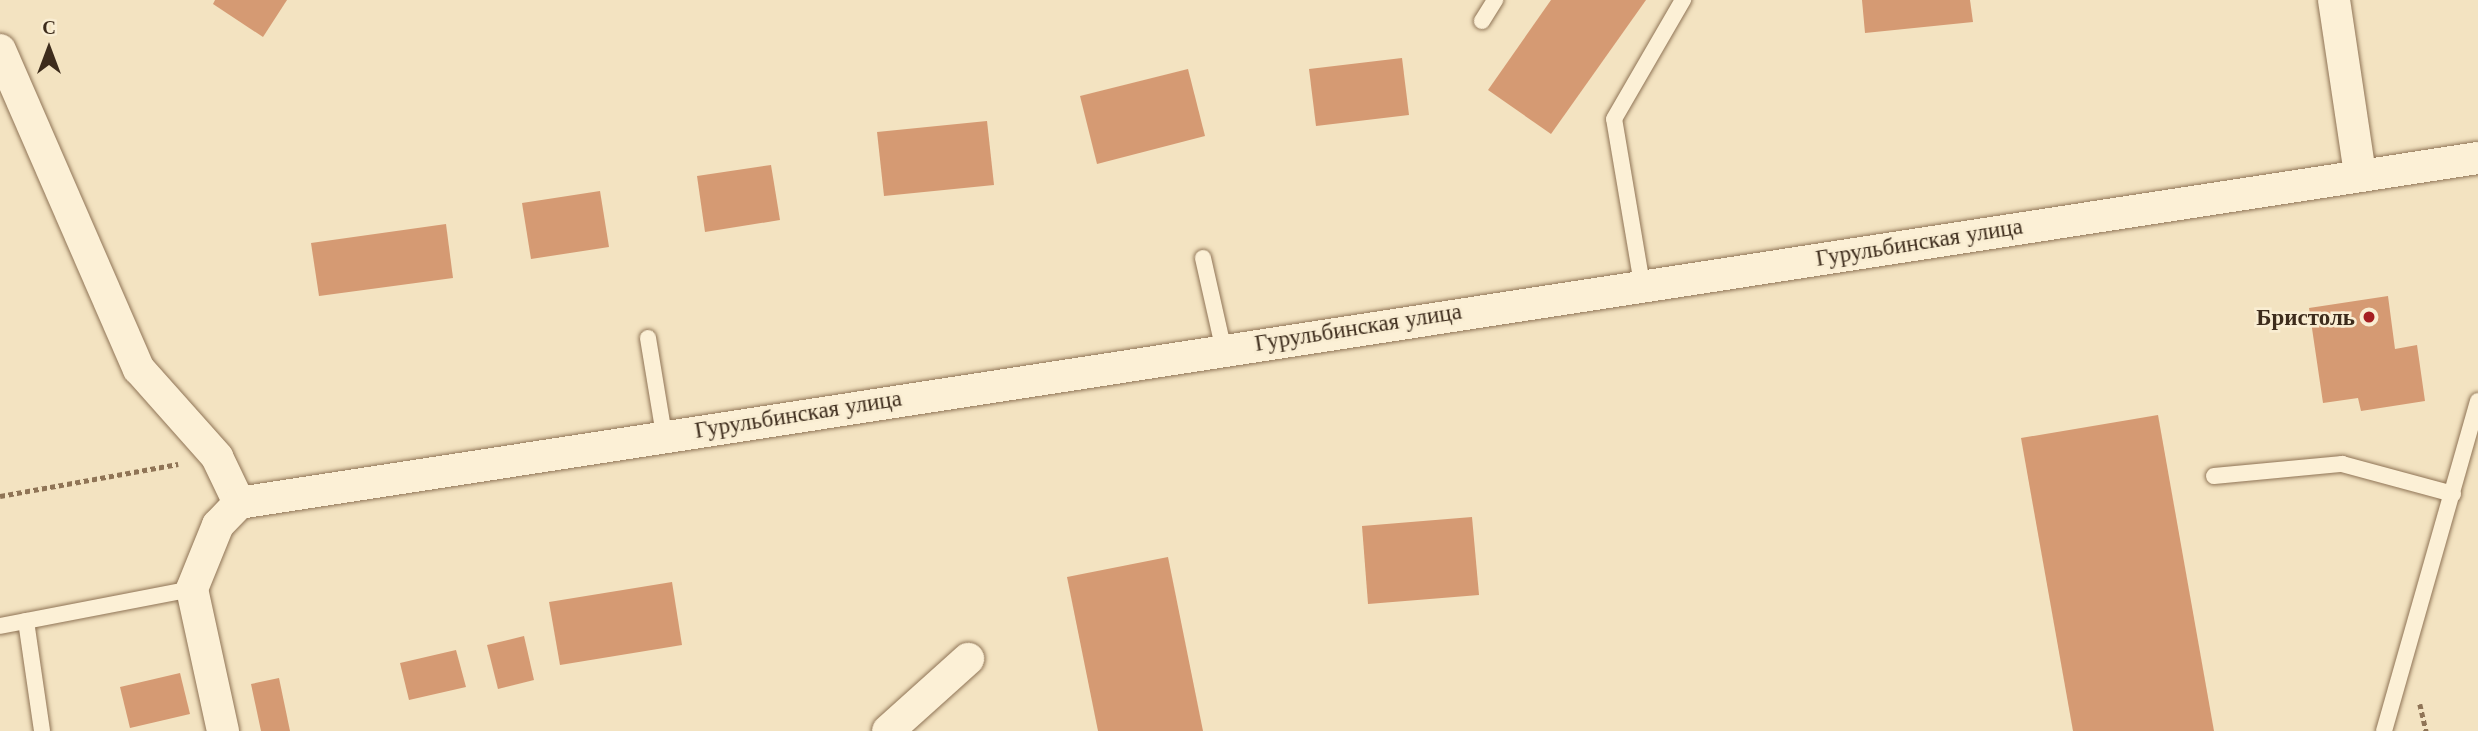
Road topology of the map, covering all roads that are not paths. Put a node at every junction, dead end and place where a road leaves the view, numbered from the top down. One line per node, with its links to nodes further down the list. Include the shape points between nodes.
1 (1495, 0): 4 (lane)
2 (1683, 0): 9 (lane, via 1614,119)
3 (2334, 0): 7 (street)
4 (1482, 21)
5 (0, 50): 16 (street, via 139,369 217,457)
6 (2478, 158): 7 (street, Гурульбинская улица)
7 (2360, 175): 9 (street, Гурульбинская улица)
8 (1203, 258): 11 (lane)
9 (1642, 284): 11 (street, Гурульбинская улица)
10 (649, 338): 13 (lane)
11 (1223, 347): 13 (street, Гурульбинская улица)
12 (2478, 401): 15 (lane)
13 (664, 435): 16 (street, Гурульбинская улица)
14 (2214, 476): 15 (lane, via 2342,464)
15 (2453, 494): 24 (lane)
16 (239, 503): 17 (street, via 218,525)
17 (191, 589): 18 (lane); 22 (street)
18 (26, 621): 19 (lane); 21 (lane)
19 (0, 626)
20 (968, 659): 23 (street)
21 (41, 731)
22 (223, 731)
23 (888, 731)
24 (2384, 731)

